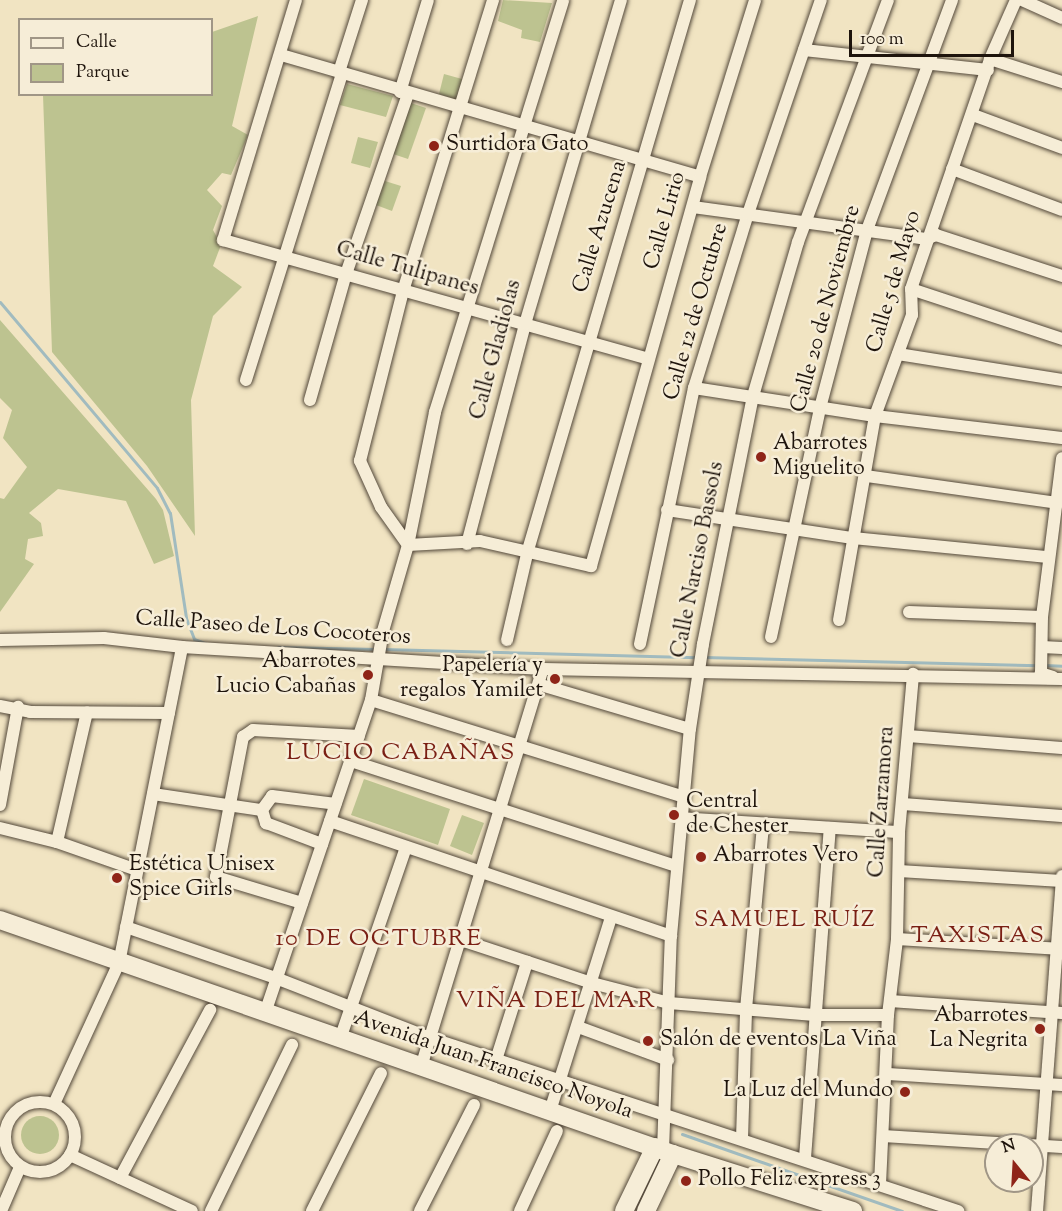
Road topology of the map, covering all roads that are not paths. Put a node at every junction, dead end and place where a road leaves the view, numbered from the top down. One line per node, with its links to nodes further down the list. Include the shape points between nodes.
1 (296, 0): 16 (street)
2 (362, 0): 20 (street)
3 (428, 0): 22 (street)
4 (493, 0): 23 (street)
5 (563, 0): 25 (street)
6 (621, 0): 26 (street, Calle Gladiolas)
7 (690, 0): 28 (street, Calle Azucena)
8 (755, 0): 30 (street, Calle Lirio)
9 (822, 0): 15 (street, Calle 12 de Octubre)
10 (888, 0): 17 (street, Calle Narciso Bassols)
11 (952, 0): 18 (street, Calle 20 de Noviembre)
12 (1016, 0): 19 (street, Calle 5 de Mayo)
13 (1022, 0): 14 (street)
14 (1062, 18)
15 (804, 50): 17 (street); 33 (street, Calle 12 de Octubre)
16 (281, 55): 20 (street); 37 (street, Calle Tulipanes, via 223,240)
17 (869, 57): 18 (street); 34 (street, Calle Narciso Bassols)
18 (927, 62): 19 (street); 35 (street, Calle 20 de Noviembre)
19 (989, 65): 21 (street); 24 (street, Calle 5 de Mayo)
20 (341, 73): 22 (street); 37 (street)
21 (1062, 82)
22 (404, 93): 23 (street); 38 (street)
23 (461, 110): 25 (street); 41 (street)
24 (973, 115): 27 (street); 29 (street, Calle 5 de Mayo)
25 (525, 127): 26 (street); 42 (street)
26 (579, 144): 28 (street); 43 (street, Calle Gladiolas)
27 (1062, 148)
28 (644, 159): 30 (street); 45 (street, Calle Azucena)
29 (952, 169): 32 (street); 36 (street, Calle 5 de Mayo)
30 (700, 177): 31 (street, Calle Lirio)
31 (693, 207): 33 (street); 47 (street, Calle Lirio)
32 (1062, 210)
33 (748, 214): 34 (street); 50 (street, Calle 12 de Octubre)
34 (806, 224): 35 (street); 51 (street, Calle Narciso Bassols)
35 (867, 230): 36 (street); 53 (street, Calle 20 de Noviembre)
36 (926, 239): 39 (street, via 936,235 948,237); 40 (street, Calle 5 de Mayo)
37 (286, 256): 38 (street, Calle Tulipanes); 48 (street)
38 (346, 274): 41 (street, Calle Tulipanes); 52 (street)
39 (1062, 276)
40 (911, 289): 44 (street); 46 (street, Calle 5 de Mayo, via 912,315)
41 (403, 291): 42 (street, Calle Tulipanes); 64 (street, via 360,461 381,507)
42 (464, 309): 43 (street, Calle Tulipanes); 64 (street, via 435,412)
43 (525, 324): 45 (street, Calle Tulipanes); 65 (street, Calle Gladiolas)
44 (1062, 339)
45 (589, 340): 47 (street, Calle Tulipanes); 66 (street, Calle Azucena)
46 (898, 354): 49 (street); 54 (street, Calle 5 de Mayo)
47 (648, 359): 66 (street, Calle Lirio, via 591,566)
48 (246, 380)
49 (1062, 380)
50 (694, 388): 51 (street); 60 (street, Calle 12 de Octubre)
51 (753, 396): 53 (street); 61 (street, Calle Narciso Bassols)
52 (310, 400)
53 (820, 408): 54 (street); 62 (street, Calle 20 de Noviembre)
54 (875, 416): 55 (street); 57 (street, Calle 5 de Mayo)
55 (1062, 438)
56 (1062, 458): 58 (street)
57 (866, 476): 59 (street); 63 (street, Calle 5 de Mayo)
58 (1061, 478): 59 (street)
59 (1058, 503): 67 (street)
60 (668, 510): 61 (street); 74 (street, Calle 12 de Octubre)
61 (730, 519): 62 (street); 80 (street, Calle Narciso Bassols)
62 (793, 528): 63 (street); 71 (street, Calle 20 de Noviembre)
63 (853, 538): 67 (street); 70 (street, Calle 5 de Mayo)
64 (408, 544): 65 (street); 77 (street)
65 (467, 544): 66 (street, via 480,541)
66 (528, 549): 73 (street, Calle Azucena)
67 (1048, 557): 69 (street)
68 (909, 612): 69 (street)
69 (1042, 617): 78 (street)
70 (839, 620)
71 (771, 637)
72 (0, 640): 75 (street, Calle Paseo de Los Cocoteros, via 104,638)
73 (507, 640)
74 (640, 644)
75 (182, 647): 77 (street, Calle Paseo de Los Cocoteros); 88 (street)
76 (1062, 648): 78 (street)
77 (380, 653): 79 (street, Calle Paseo de Los Cocoteros); 84 (street)
78 (1042, 653): 82 (street, via 1041,673)
79 (543, 669): 80 (street); 83 (street)
80 (699, 669): 81 (street); 89 (street, Calle Narciso Bassols)
81 (913, 674): 82 (street); 91 (street, Calle Zarzamora)
82 (1061, 680)
83 (541, 685): 89 (street); 92 (street)
84 (371, 700): 90 (street); 92 (street)
85 (0, 706): 86 (street)
86 (18, 707): 87 (street, via 30,712); 99 (street)
87 (87, 712): 88 (street); 110 (street)
88 (169, 713): 95 (street)
89 (690, 729): 96 (street, Calle Narciso Bassols)
90 (359, 736): 94 (street); 100 (street, via 247,731)
91 (908, 736): 93 (street); 98 (street, Calle Zarzamora)
92 (521, 748): 96 (street); 101 (street)
93 (1062, 748)
94 (351, 761): 97 (street); 101 (street)
95 (153, 794): 100 (street); 114 (street)
96 (684, 797): 104 (street, Calle Narciso Bassols)
97 (336, 804): 102 (street, via 272,796); 105 (street)
98 (903, 804): 103 (street); 109 (street, Calle Zarzamora)
99 (0, 805)
100 (230, 806): 102 (street); 119 (street, via 216,877)
101 (502, 809): 113 (street); 116 (street)
102 (262, 810): 111 (street, via 266,823)
103 (1062, 816)
104 (681, 818): 106 (street); 113 (street, Calle Narciso Bassols)
105 (330, 821): 111 (street); 112 (street)
106 (763, 824): 108 (street); 134 (street)
107 (0, 828): 110 (street)
108 (830, 828): 109 (street); 138 (street)
109 (899, 832): 115 (street, Calle Zarzamora)
110 (57, 842): 114 (street)
111 (322, 844): 119 (street)
112 (406, 847): 116 (street); 133 (street)
113 (677, 866): 123 (street, Calle Narciso Bassols)
114 (138, 870): 122 (street)
115 (898, 871): 118 (street); 124 (street, Calle Zarzamora)
116 (482, 873): 120 (street); 125 (street)
117 (1062, 876): 118 (street)
118 (1062, 881): 126 (street)
119 (302, 903): 129 (street)
120 (611, 918): 123 (street); 130 (street)
121 (0, 920): 128 (street, Avenida Juan Francisco Noyola)
122 (126, 927): 128 (street); 129 (street)
123 (671, 936): 132 (street, Calle Narciso Bassols)
124 (897, 939): 126 (street); 131 (street, Calle Zarzamora)
125 (461, 940): 127 (street); 141 (street)
126 (1059, 949): 136 (street)
127 (527, 962): 130 (street); 144 (street)
128 (119, 963): 137 (street, Avenida Juan Francisco Noyola); 152 (street)
129 (276, 978): 133 (street); 137 (street)
130 (592, 983): 132 (street); 140 (street)
131 (890, 1001): 136 (street); 139 (street, Calle Zarzamora)
132 (669, 1003): 134 (street); 145 (street, Calle Narciso Bassols)
133 (351, 1007): 141 (street); 142 (street)
134 (746, 1009): 138 (street); 159 (street)
135 (210, 1010): 168 (street)
136 (1057, 1012): 150 (street)
137 (265, 1013): 142 (street, Avenida Juan Francisco Noyola)
138 (815, 1015): 139 (street); 166 (street)
139 (888, 1016): 148 (street, Calle Zarzamora)
140 (578, 1027): 145 (street); 149 (street)
141 (430, 1038): 144 (street); 146 (street)
142 (340, 1039): 146 (street, Avenida Juan Francisco Noyola)
143 (292, 1045): 173 (street)
144 (495, 1060): 149 (street)
145 (668, 1060): 155 (street, Calle Narciso Bassols)
146 (421, 1067): 154 (street, Avenida Juan Francisco Noyola)
147 (381, 1073): 174 (street)
148 (888, 1074): 150 (street); 158 (street, Calle Zarzamora)
149 (560, 1080): 154 (street); 155 (street)
150 (1047, 1084): 151 (street); 157 (street)
151 (1062, 1085)
152 (54, 1104): 163 (street, via 31,1102 11,1115); 165 (street, via 72,1120 75,1144)
153 (474, 1106): 175 (street)
154 (550, 1111): 164 (street, Avenida Juan Francisco Noyola)
155 (665, 1115): 159 (street); 164 (street, Calle Narciso Bassols)
156 (557, 1131): 176 (street)
157 (1043, 1133)
158 (883, 1136): 160 (street); 169 (street, Calle Zarzamora)
159 (742, 1139): 166 (street)
160 (984, 1142)
161 (1044, 1146): 162 (street)
162 (1062, 1147)
163 (3, 1149): 167 (street)
164 (664, 1151): 177 (street); 178 (street); 179 (street, Avenida Juan Francisco Noyola)
165 (70, 1155): 167 (street, via 53,1170); 168 (street)
166 (805, 1158): 169 (street)
167 (20, 1167): 171 (street)
168 (120, 1178): 172 (street)
169 (880, 1184): 180 (street)
170 (1038, 1193): 181 (street)
171 (1, 1211)
172 (192, 1211)
173 (211, 1211)
174 (312, 1211)
175 (420, 1211)
176 (520, 1211)
177 (624, 1211)
178 (646, 1211)
179 (853, 1211)
180 (958, 1211)
181 (1037, 1211)

